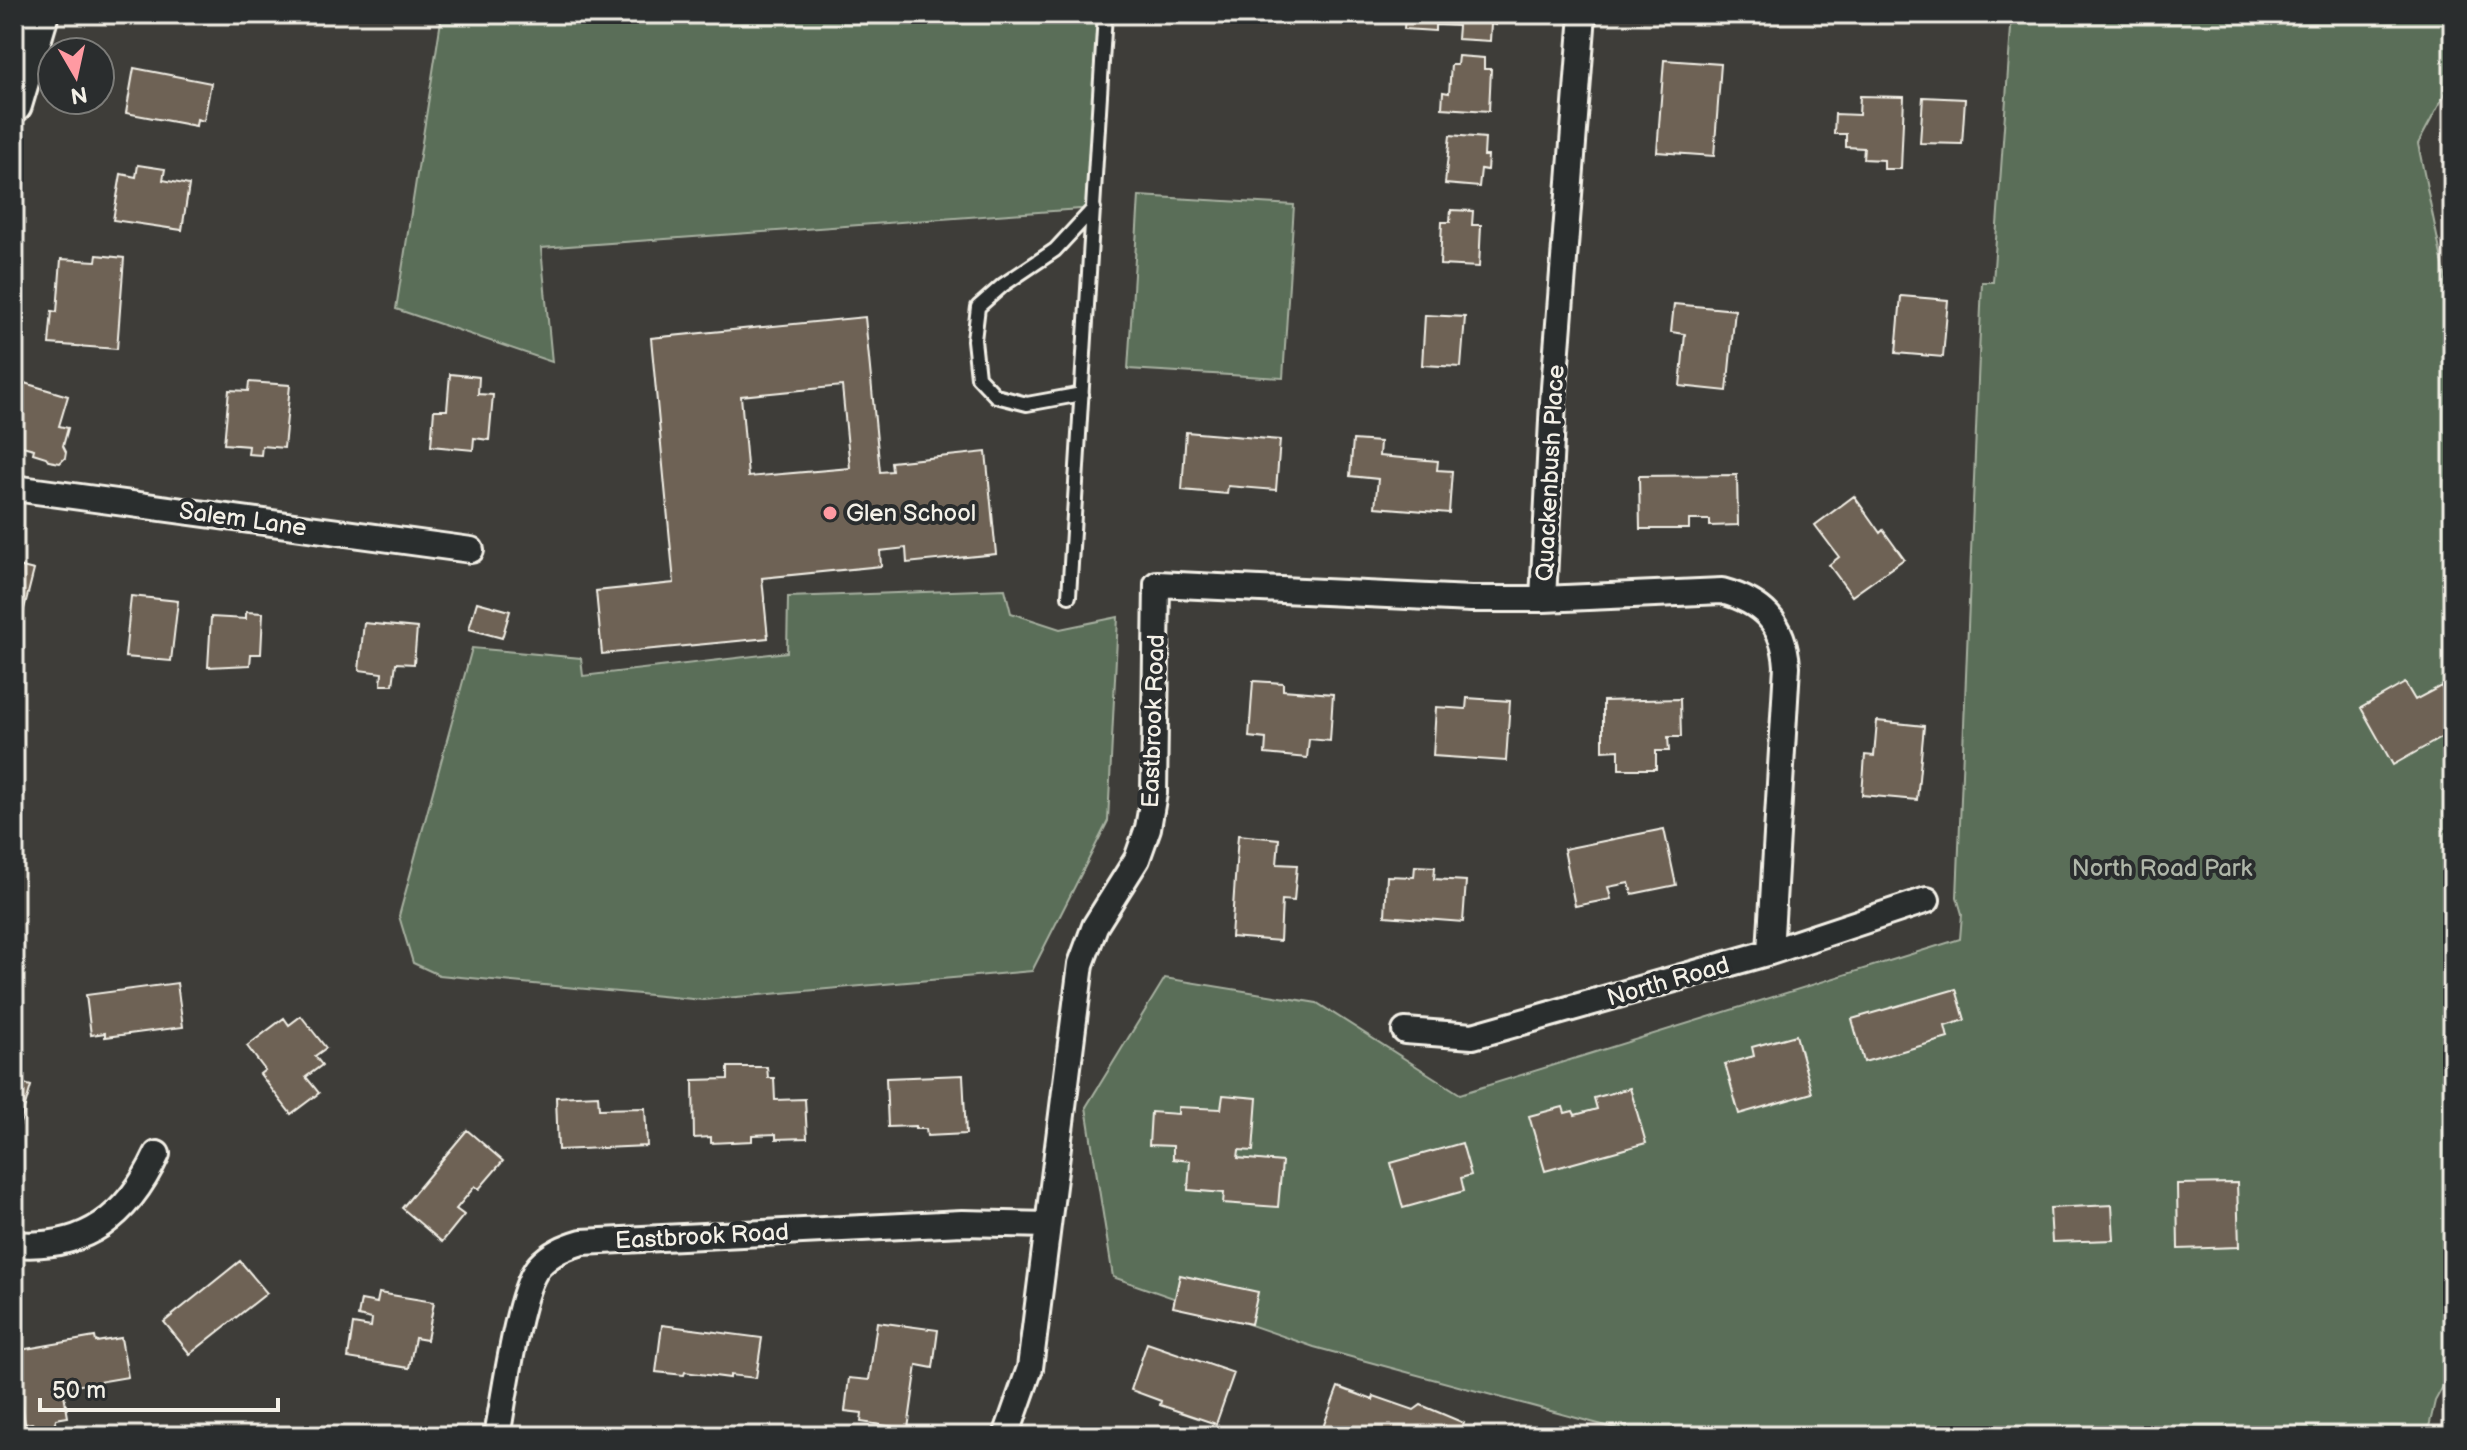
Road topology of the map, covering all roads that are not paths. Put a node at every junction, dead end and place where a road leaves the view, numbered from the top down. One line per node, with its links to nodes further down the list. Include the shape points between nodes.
1 (41, 14): 4 (main road)
2 (1105, 14): 5 (lane)
3 (1583, 14): 10 (street, Quackenbush Place)
4 (14, 105)
5 (1094, 208): 6 (lane); 6 (lane, via 1055,250 978,307 974,340 978,377 996,396 1027,404)
6 (1082, 394): 9 (lane)
7 (14, 488): 8 (street, Salem Lane)
8 (471, 550)
9 (1069, 596)
10 (1543, 599): 12 (street, Quackenbush Place, via 1722,591 1765,611 1779,630 1787,666); 15 (street, Eastbrook Road, via 1157,584 1154,793 1137,859 1095,926 1081,964)
11 (1927, 900): 12 (street, North Road)
12 (1770, 952): 13 (street, North Road, via 1473,1036)
13 (1405, 1031)
14 (157, 1154): 16 (street, via 143,1183 101,1225 46,1245)
15 (1048, 1225): 17 (street, Eastbrook Road, via 962,1223 598,1241 558,1250 538,1267 525,1289); 18 (street, Eastbrook Road, via 1030,1368)
16 (14, 1244)
17 (497, 1436)
18 (1006, 1436)

